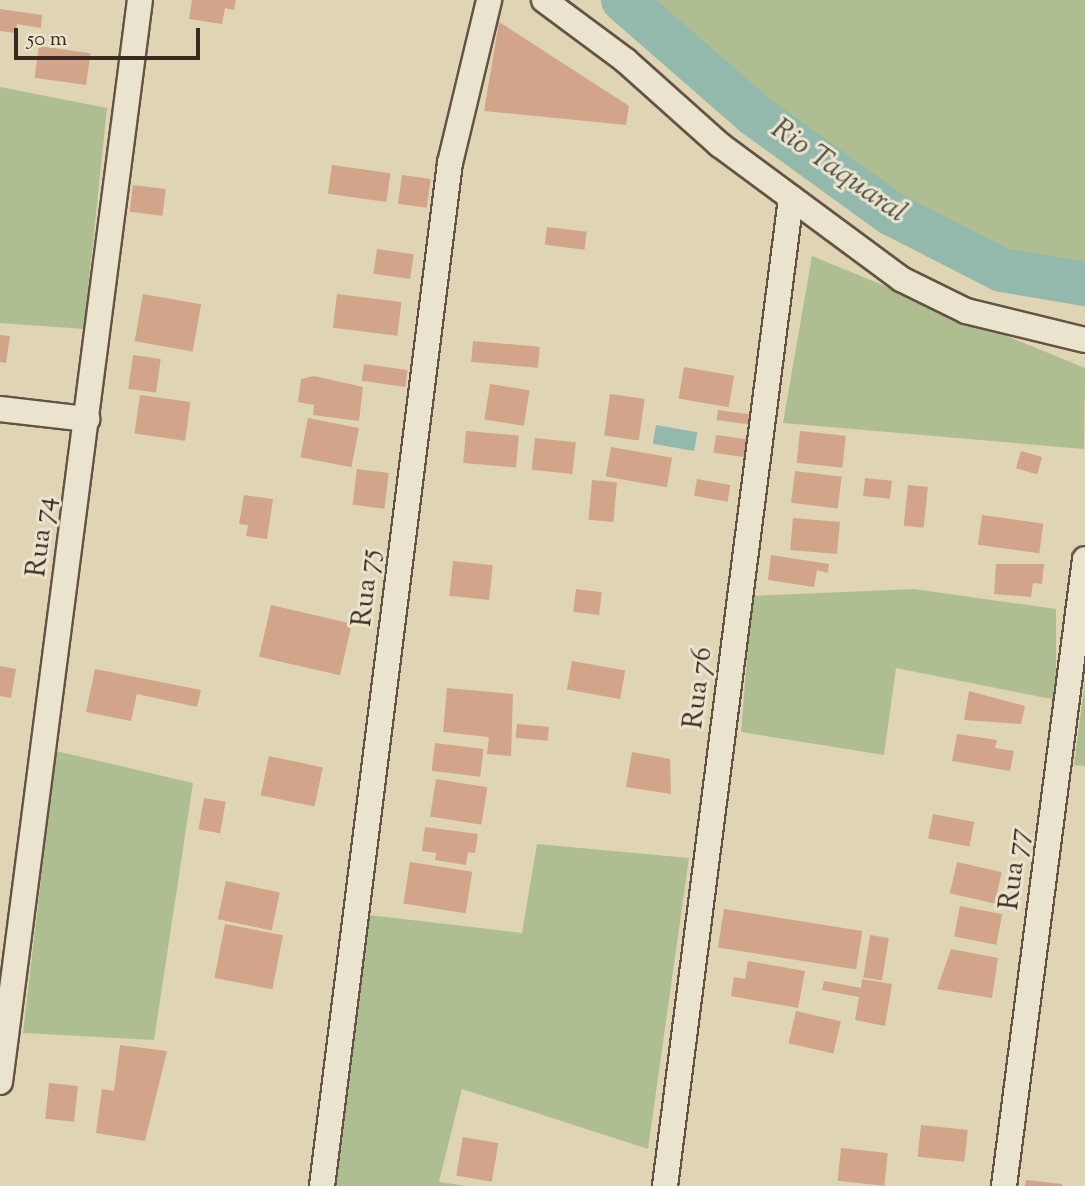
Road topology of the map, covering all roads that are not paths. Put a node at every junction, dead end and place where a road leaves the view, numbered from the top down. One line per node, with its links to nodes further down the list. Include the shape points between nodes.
1 (140, 0): 7 (street, Rua 74)
2 (489, 0): 10 (street, Rua 75, via 450,163)
3 (544, 0): 4 (street)
4 (791, 198): 5 (street, via 929,295 966,311); 11 (street, Rua 76)
5 (1085, 340)
6 (0, 409): 7 (street)
7 (87, 419): 9 (street, Rua 74)
8 (1085, 559): 12 (street, Rua 77)
9 (0, 1082)
10 (322, 1186)
11 (665, 1186)
12 (1004, 1186)

